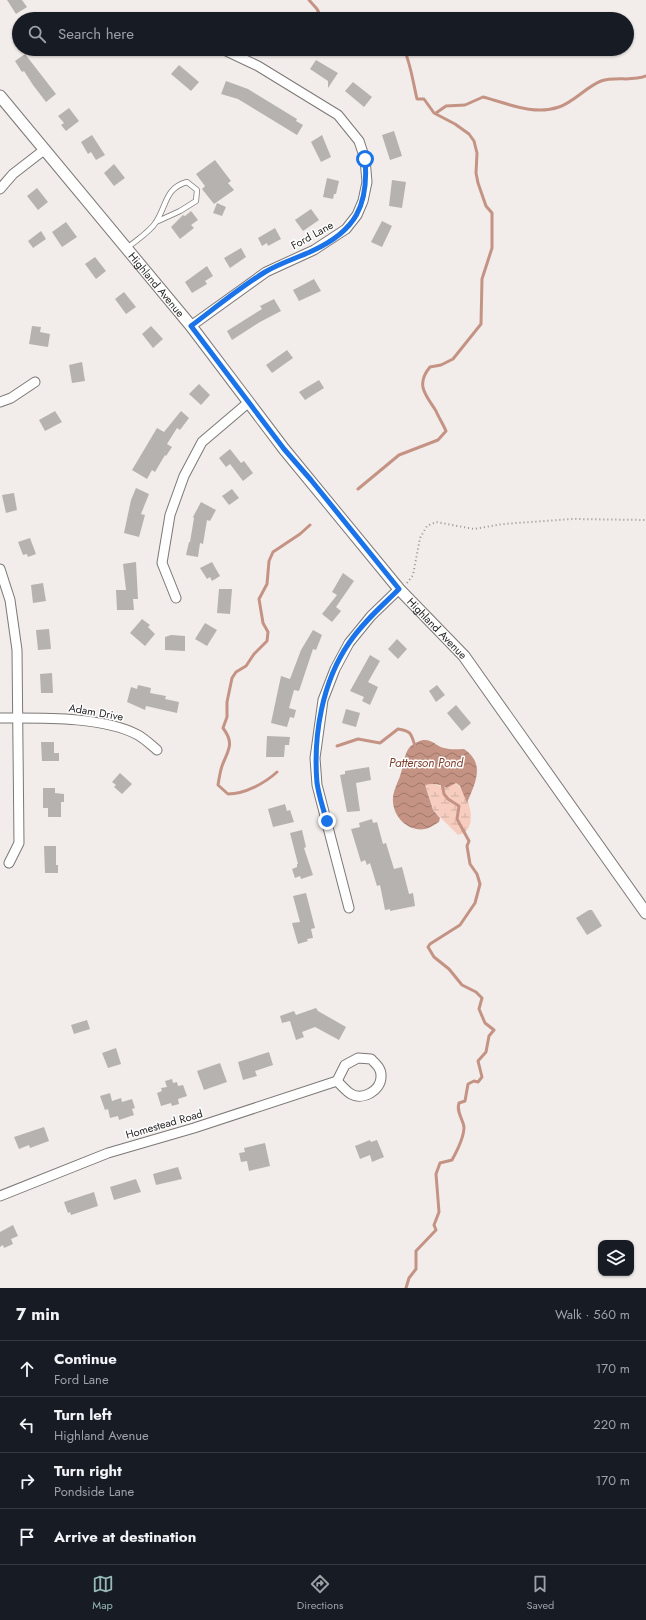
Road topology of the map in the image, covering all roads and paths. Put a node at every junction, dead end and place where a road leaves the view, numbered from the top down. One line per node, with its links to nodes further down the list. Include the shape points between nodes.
1 (237, 56): 7 (street, Ford Lane, via 258,66 338,115 359,141 365,159 367,182 357,215 346,230 314,250 266,272)
2 (0, 96): 3 (street, Highland Avenue)
3 (44, 150): 4 (street); 6 (street, Highland Avenue)
4 (0, 189)
5 (156, 222): 5 (lane, via 170,192 177,184 187,182 197,190 196,200); 6 (lane)
6 (126, 249): 7 (street, Highland Avenue)
7 (191, 326): 10 (street, Highland Avenue)
8 (35, 382): 9 (street)
9 (0, 402)
10 (249, 402): 13 (street, Highland Avenue, via 284,449); 14 (street, via 202,442 184,476 170,514 162,563)
11 (646, 520): 13 (path, via 572,518 474,529 436,522 427,526 420,538 413,575)
12 (0, 569): 16 (street, via 10,600 17,650)
13 (399, 589): 19 (street, via 371,616 349,643 323,700 315,758 317,785); 20 (street, Highland Avenue, via 464,656)
14 (176, 598)
15 (0, 718): 16 (street, Adam Drive)
16 (18, 718): 17 (street, Adam Drive, via 71,719 125,729 140,736); 18 (street, via 19,843)
17 (158, 750)
18 (9, 862)
19 (349, 908)
20 (646, 913)
21 (337, 1081): 21 (street, via 352,1095 362,1096 373,1093 382,1076 378,1066 371,1059 358,1058 345,1065); 22 (street, Homestead Road, via 108,1153)
22 (0, 1196)

